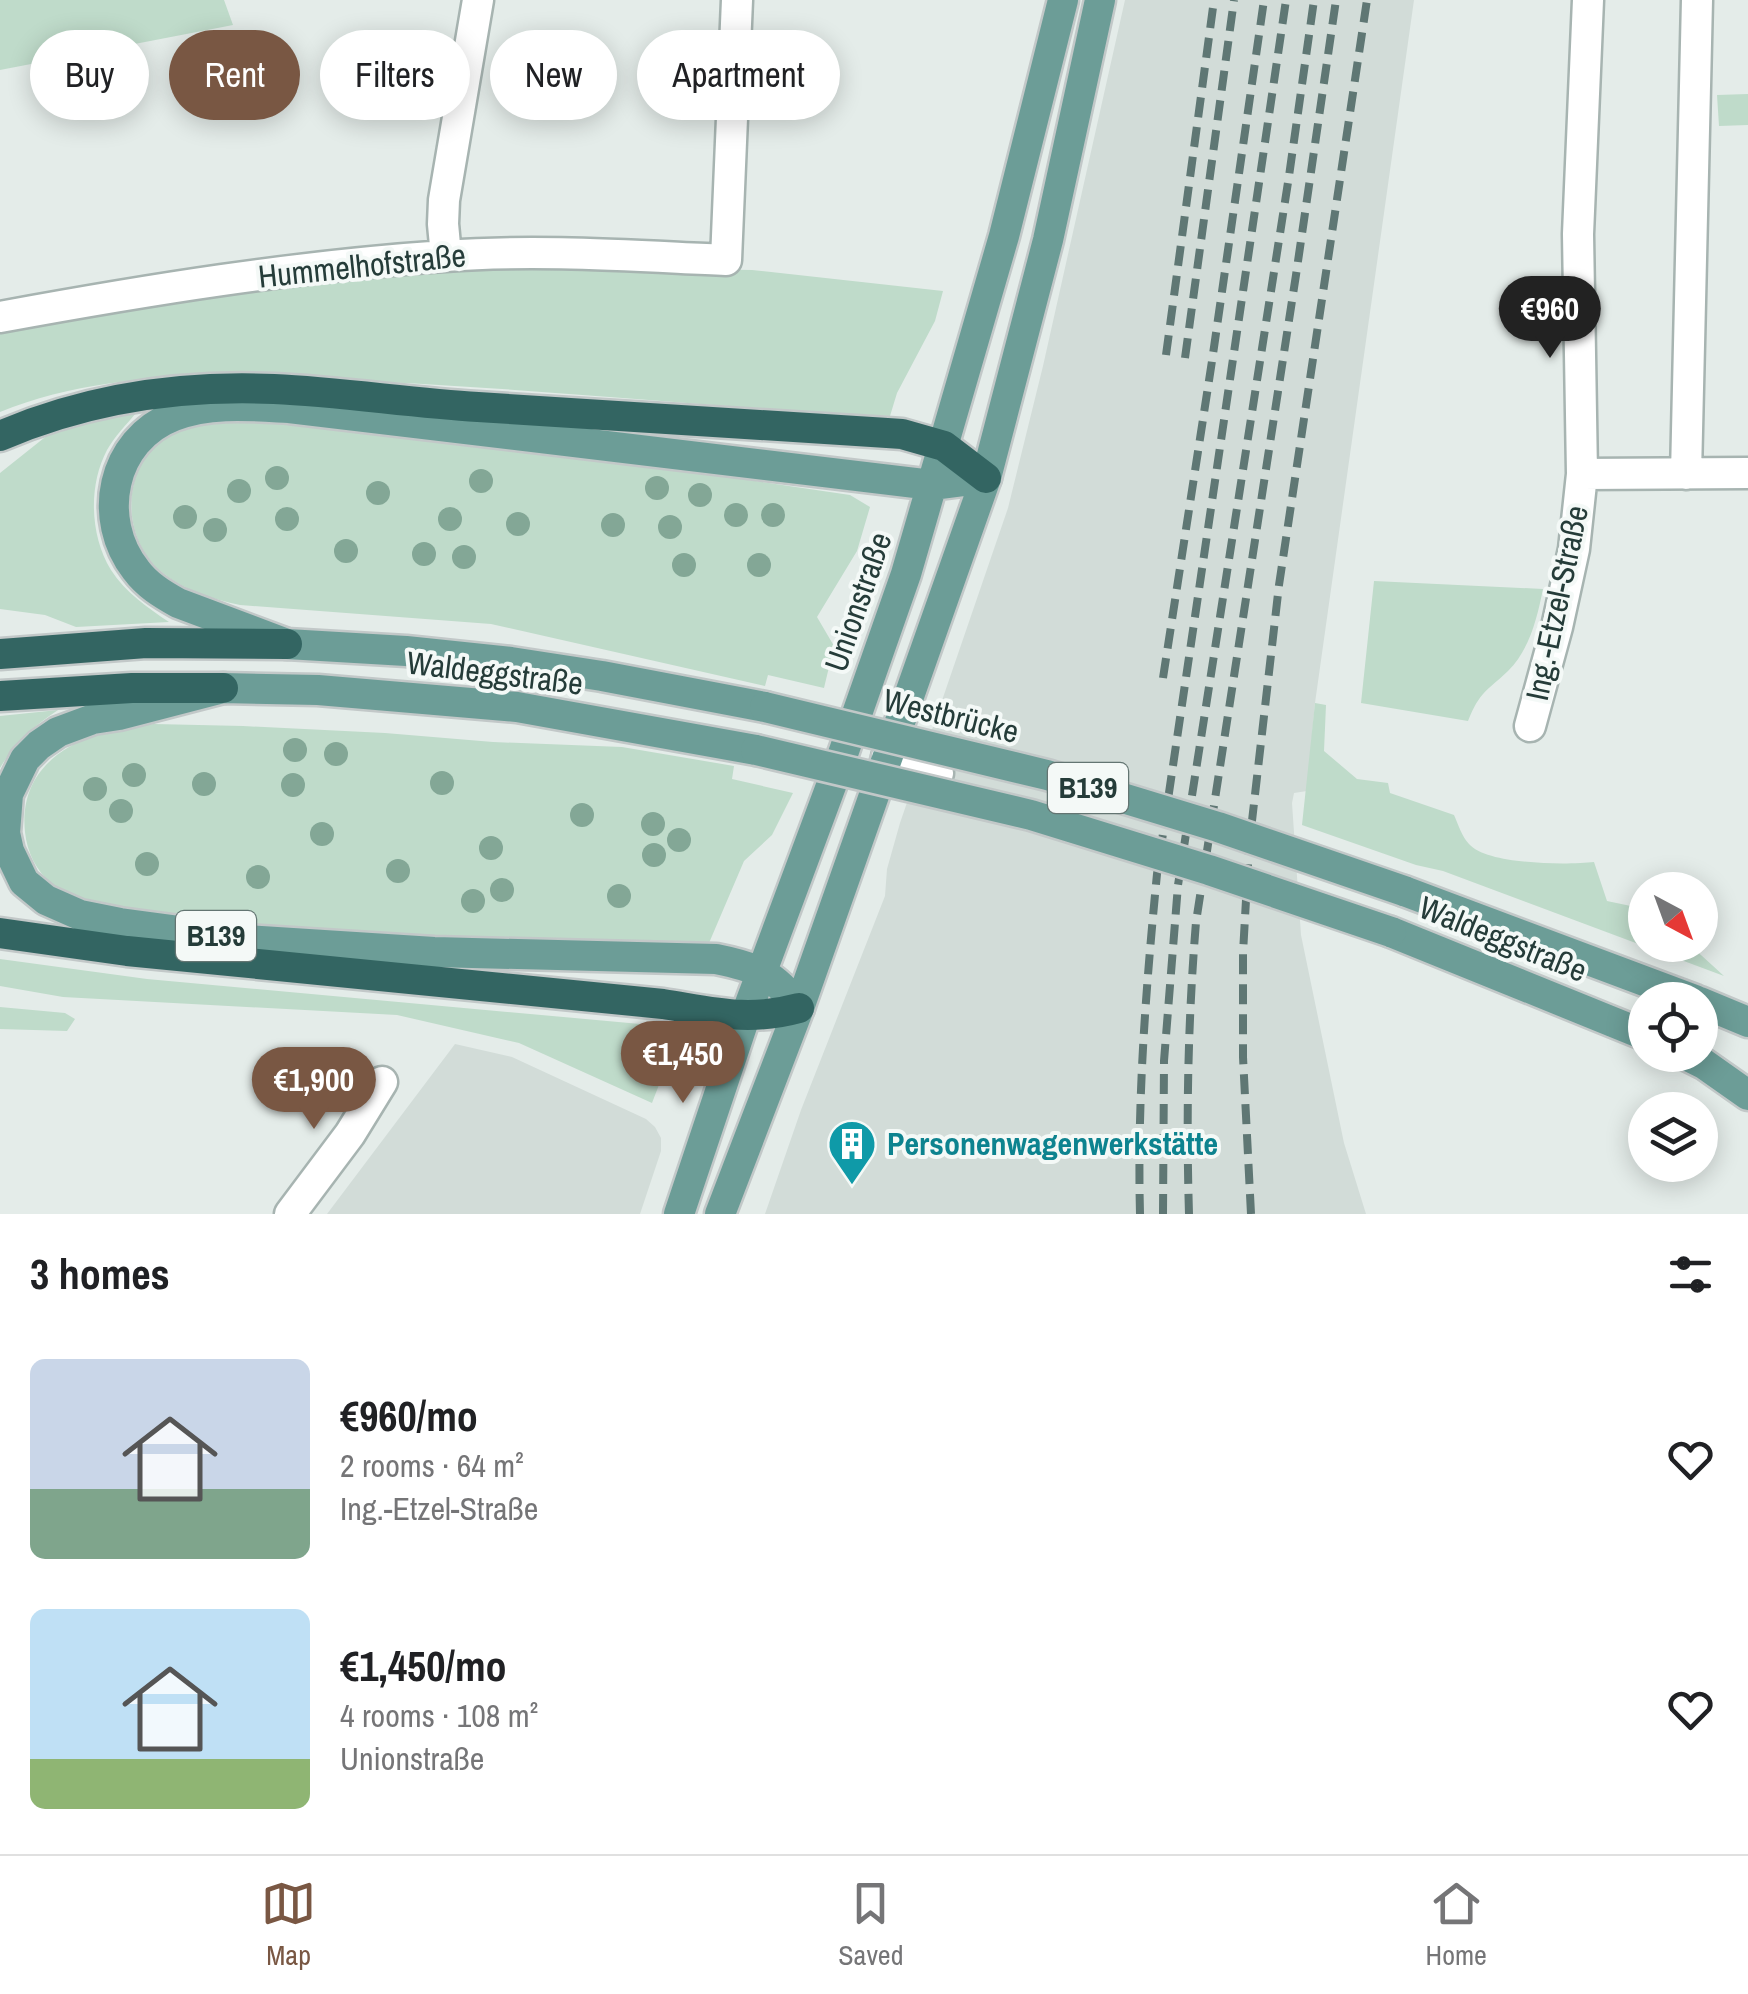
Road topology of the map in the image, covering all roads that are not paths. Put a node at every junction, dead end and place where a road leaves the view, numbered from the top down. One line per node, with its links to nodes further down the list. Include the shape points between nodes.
1 (478, 0): 7 (street, via 444,200)
2 (737, 0): 7 (street, Hummelhofstraße, via 726,260)
3 (1063, 0): 10 (main road, Unionstraße)
4 (1100, 0): 14 (main road, via 1048,240)
5 (1588, 0): 12 (street, Ing.-Etzel-Straße, via 1578,234)
6 (1697, 0): 13 (street)
7 (446, 256): 8 (street, Hummelhofstraße, via 296,270)
8 (0, 317)
9 (0, 436): 10 (highway, via 100,404 216,388 902,434)
10 (944, 446): 14 (highway); 15 (main road, Unionstraße)
11 (1748, 473): 13 (street)
12 (1582, 474): 13 (street); 21 (street, Ing.-Etzel-Straße, via 1574,549)
13 (1686, 474)
14 (986, 478): 15 (main road, B139); 22 (main road)
15 (932, 485): 16 (main road, B139, via 289,408 196,410 154,426 132,447 114,489 114,522 128,559 178,603); 26 (main road, Unionstraße)
16 (287, 644): 17 (highway, via 146,643); 20 (main road, Waldeggstraße / B139, via 512,662)
17 (0, 654)
18 (223, 688): 19 (highway); 26 (main road, B139, via 74,724 39,745 8,794 5,834 24,882 80,916 247,940 716,960); 32 (main road, Waldeggstraße / B139, bridge, via 517,707 756,750 1031,815 1391,932)
19 (0, 696)
20 (765, 708): 24 (main road, Westbrücke / B139, bridge, via 1046,776)
21 (1530, 726)
22 (886, 757): 23 (street); 28 (main road)
23 (938, 774)
24 (1404, 890): 27 (main road, Waldeggstraße / B139)
25 (0, 934): 30 (highway)
26 (762, 971): 28 (main road); 30 (main road, Unionstraße)
27 (1647, 982)
28 (799, 1008): 30 (highway); 38 (main road)
29 (1718, 1010): 31 (main road, Waldeggstraße / B139)
30 (744, 1017): 37 (main road, Unionstraße)
31 (1748, 1022)
32 (1628, 1028)
33 (1718, 1071): 35 (main road)
34 (382, 1082): 36 (street)
35 (1741, 1083)
36 (290, 1214)
37 (679, 1214)
38 (720, 1214)

